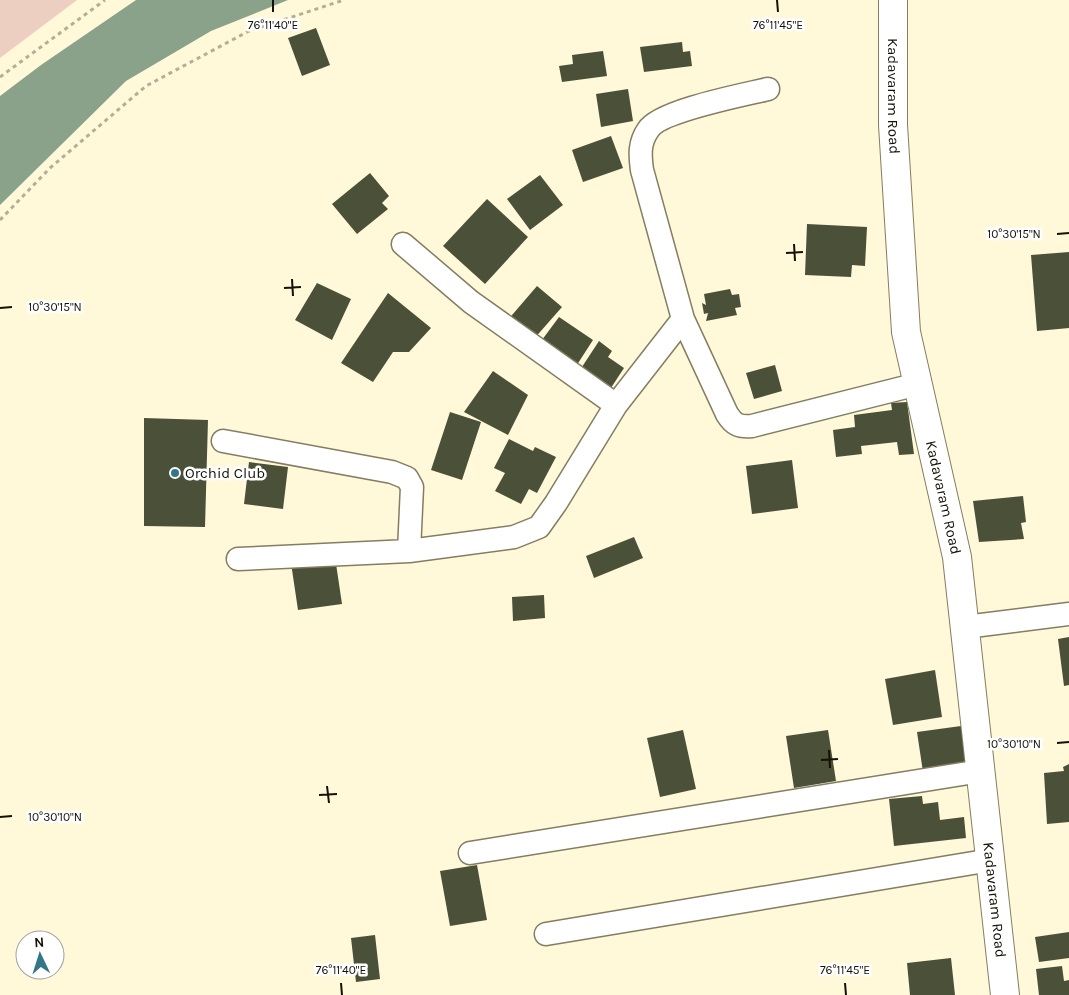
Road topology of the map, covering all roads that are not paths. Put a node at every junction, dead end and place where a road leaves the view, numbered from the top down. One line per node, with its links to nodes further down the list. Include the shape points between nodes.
1 (894, 0): 5 (main road, Kadavaram Road, via 893,124 906,332)
2 (768, 89): 4 (street, via 665,116 649,128 640,146 642,170)
3 (403, 244): 6 (street, via 471,302)
4 (683, 319): 5 (street, via 728,414 734,424 741,427); 6 (street)
5 (918, 384): 11 (main road, Kadavaram Road, via 957,557)
6 (616, 405): 8 (street, via 539,527 514,537)
7 (223, 441): 8 (street, via 392,472 407,478 412,487)
8 (408, 551): 9 (street)
9 (238, 559)
10 (1069, 614): 11 (street)
11 (964, 627): 12 (main road, Kadavaram Road)
12 (981, 771): 13 (street); 14 (main road, Kadavaram Road)
13 (470, 853)
14 (991, 860): 15 (street); 16 (main road, Kadavaram Road)
15 (546, 934)
16 (1005, 995)

